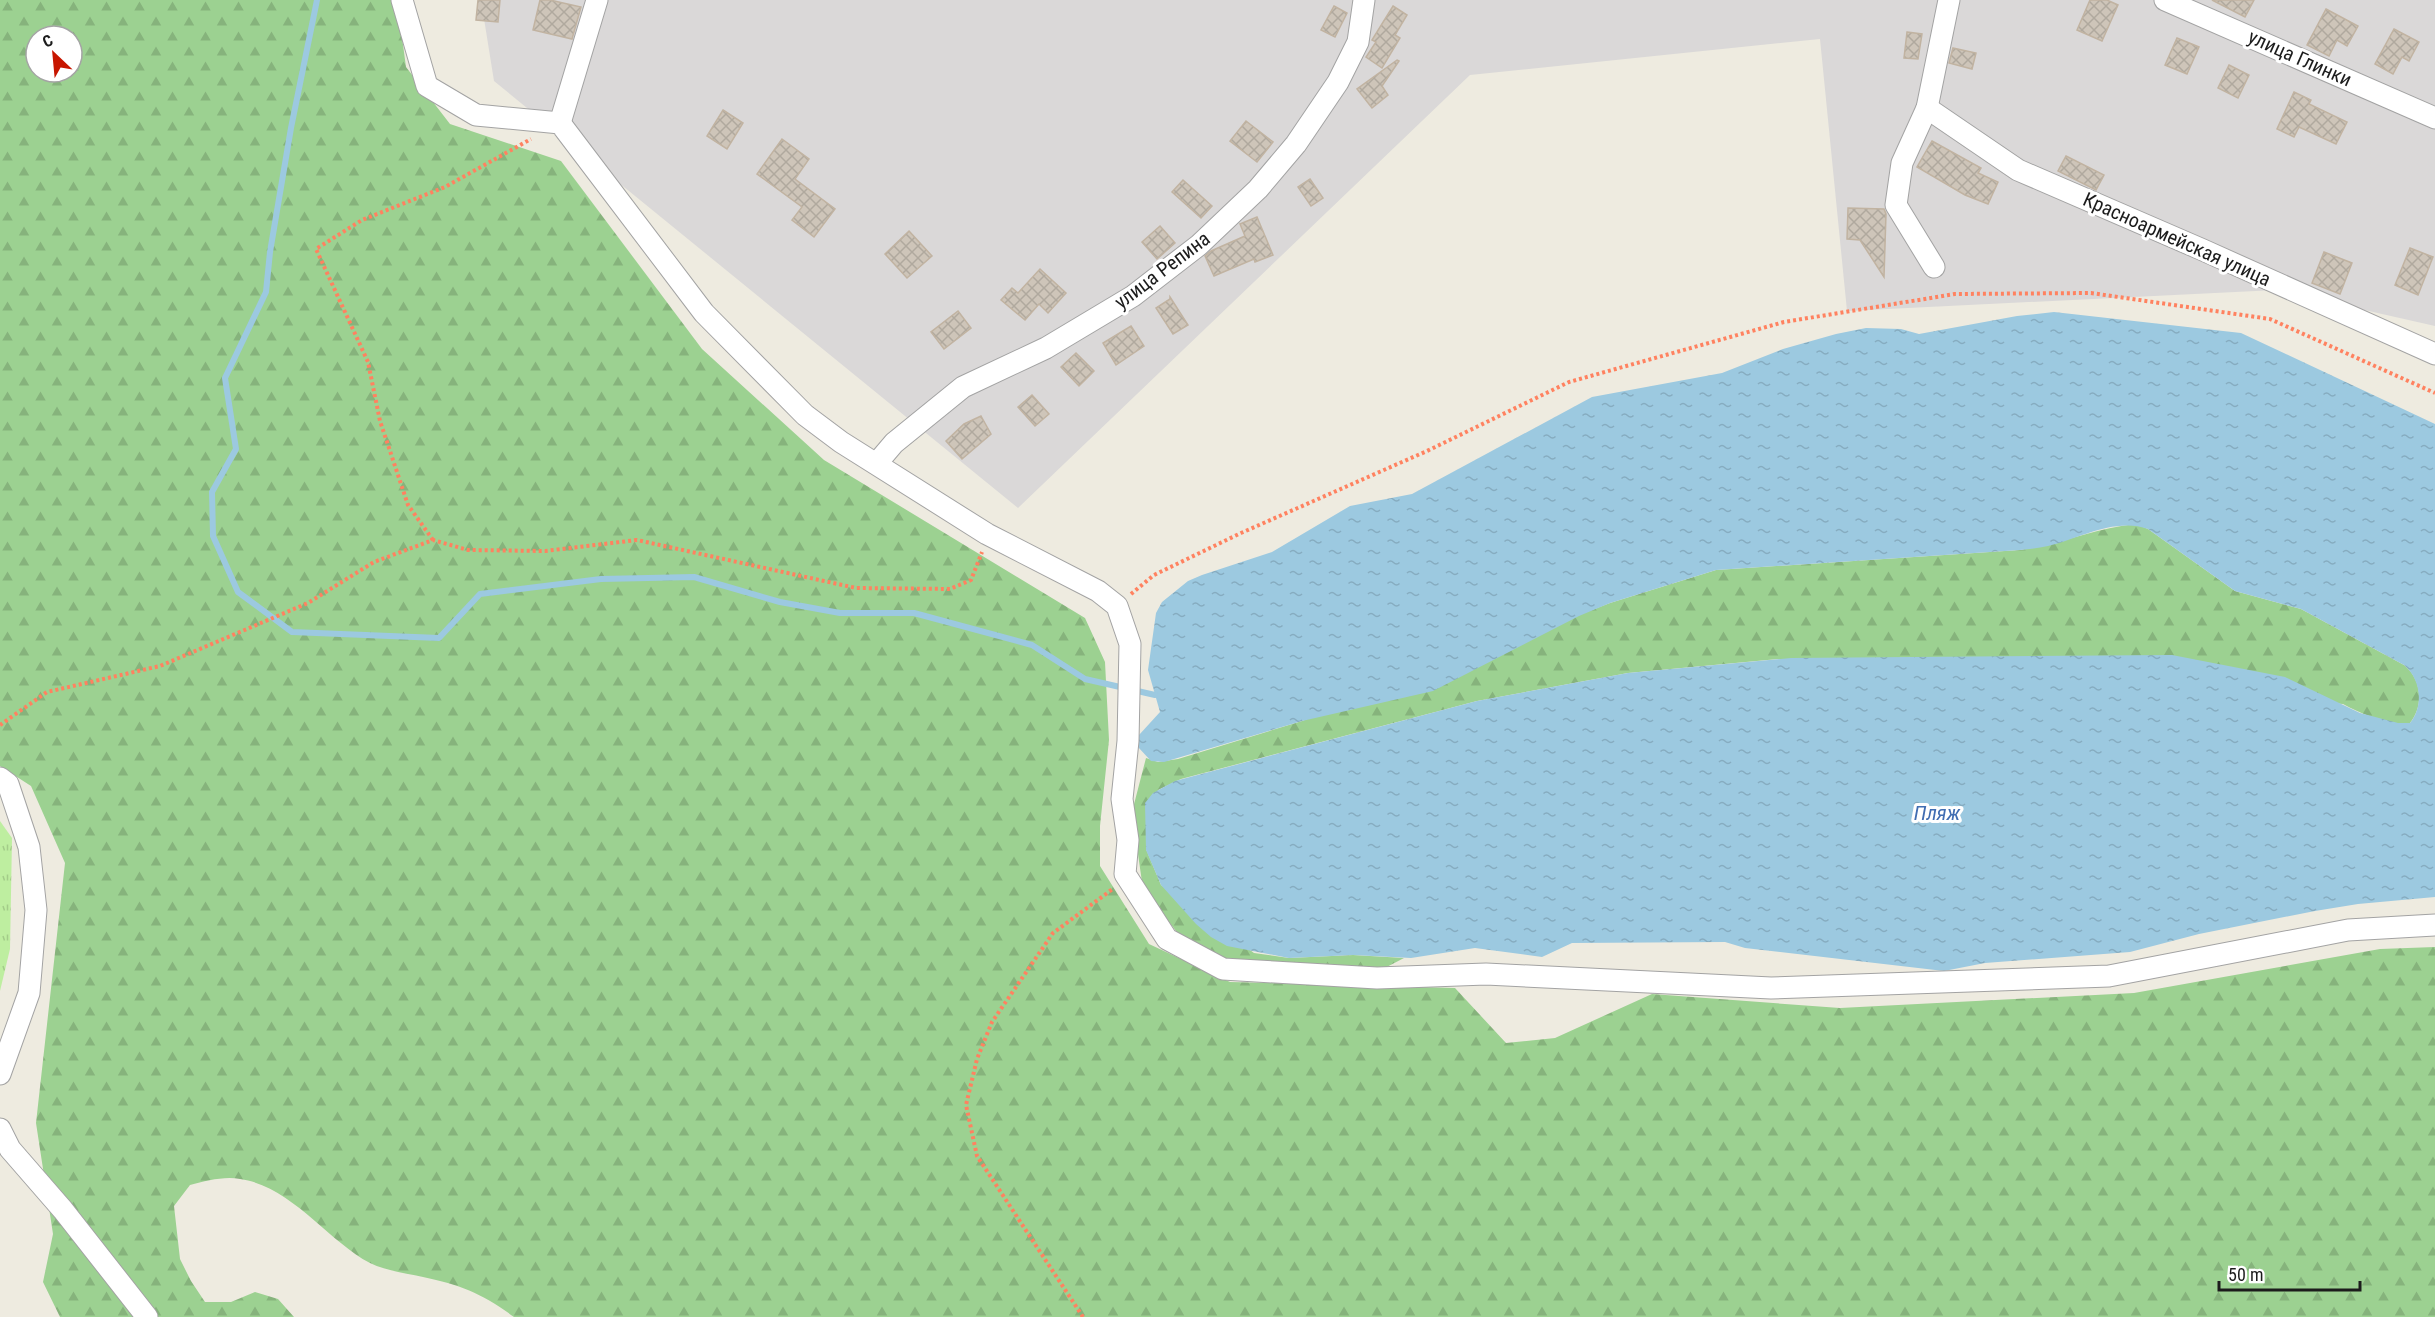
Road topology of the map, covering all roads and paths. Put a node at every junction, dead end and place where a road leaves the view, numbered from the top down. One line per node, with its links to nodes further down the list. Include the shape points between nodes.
1 (402, 0): 8 (street, via 427,86 476,115)
2 (597, 0): 8 (street)
3 (1364, 0): 12 (street, улица Репина, via 1358,42 1338,82 1296,144 1258,189 1199,245 1133,296 1046,348 963,387 894,443)
4 (1949, 0): 6 (street)
5 (2165, 0): 7 (street, улица Глинки)
6 (1927, 108): 9 (street, via 1902,163 1896,206); 10 (street, Красноармейская улица, via 2018,170)
7 (2435, 118)
8 (560, 123): 12 (street, via 704,313 805,414); 14 (path, via 445,187 362,220 316,249 368,362 380,421 408,505)
9 (1934, 267)
10 (2435, 354)
11 (2435, 393): 15 (path, via 2271,319 2091,293 1955,294 1818,316 1569,382 1154,575)
12 (877, 463): 13 (street)
13 (987, 534): 14 (path, via 971,580 950,589 856,588 638,540 545,551 468,550); 15 (street, via 1098,591)
14 (433, 540): 16 (path, via 374,562 308,603 160,666 47,692)
15 (1116, 606): 18 (street, via 1130,644 1128,741 1122,799 1128,840)
16 (0, 725)
17 (0, 778): 20 (street, via 8,784 30,847 36,910 29,993)
18 (1125, 874): 19 (street, via 1167,939 1223,969 1377,978 1485,974 1771,988 2109,976 2348,930); 23 (path, via 1115,887 1053,933 992,1022 977,1059 966,1105 977,1156)
19 (2435, 925)
20 (0, 1074)
21 (0, 1129): 22 (street, via 10,1149)
22 (147, 1317)
23 (1083, 1317)

